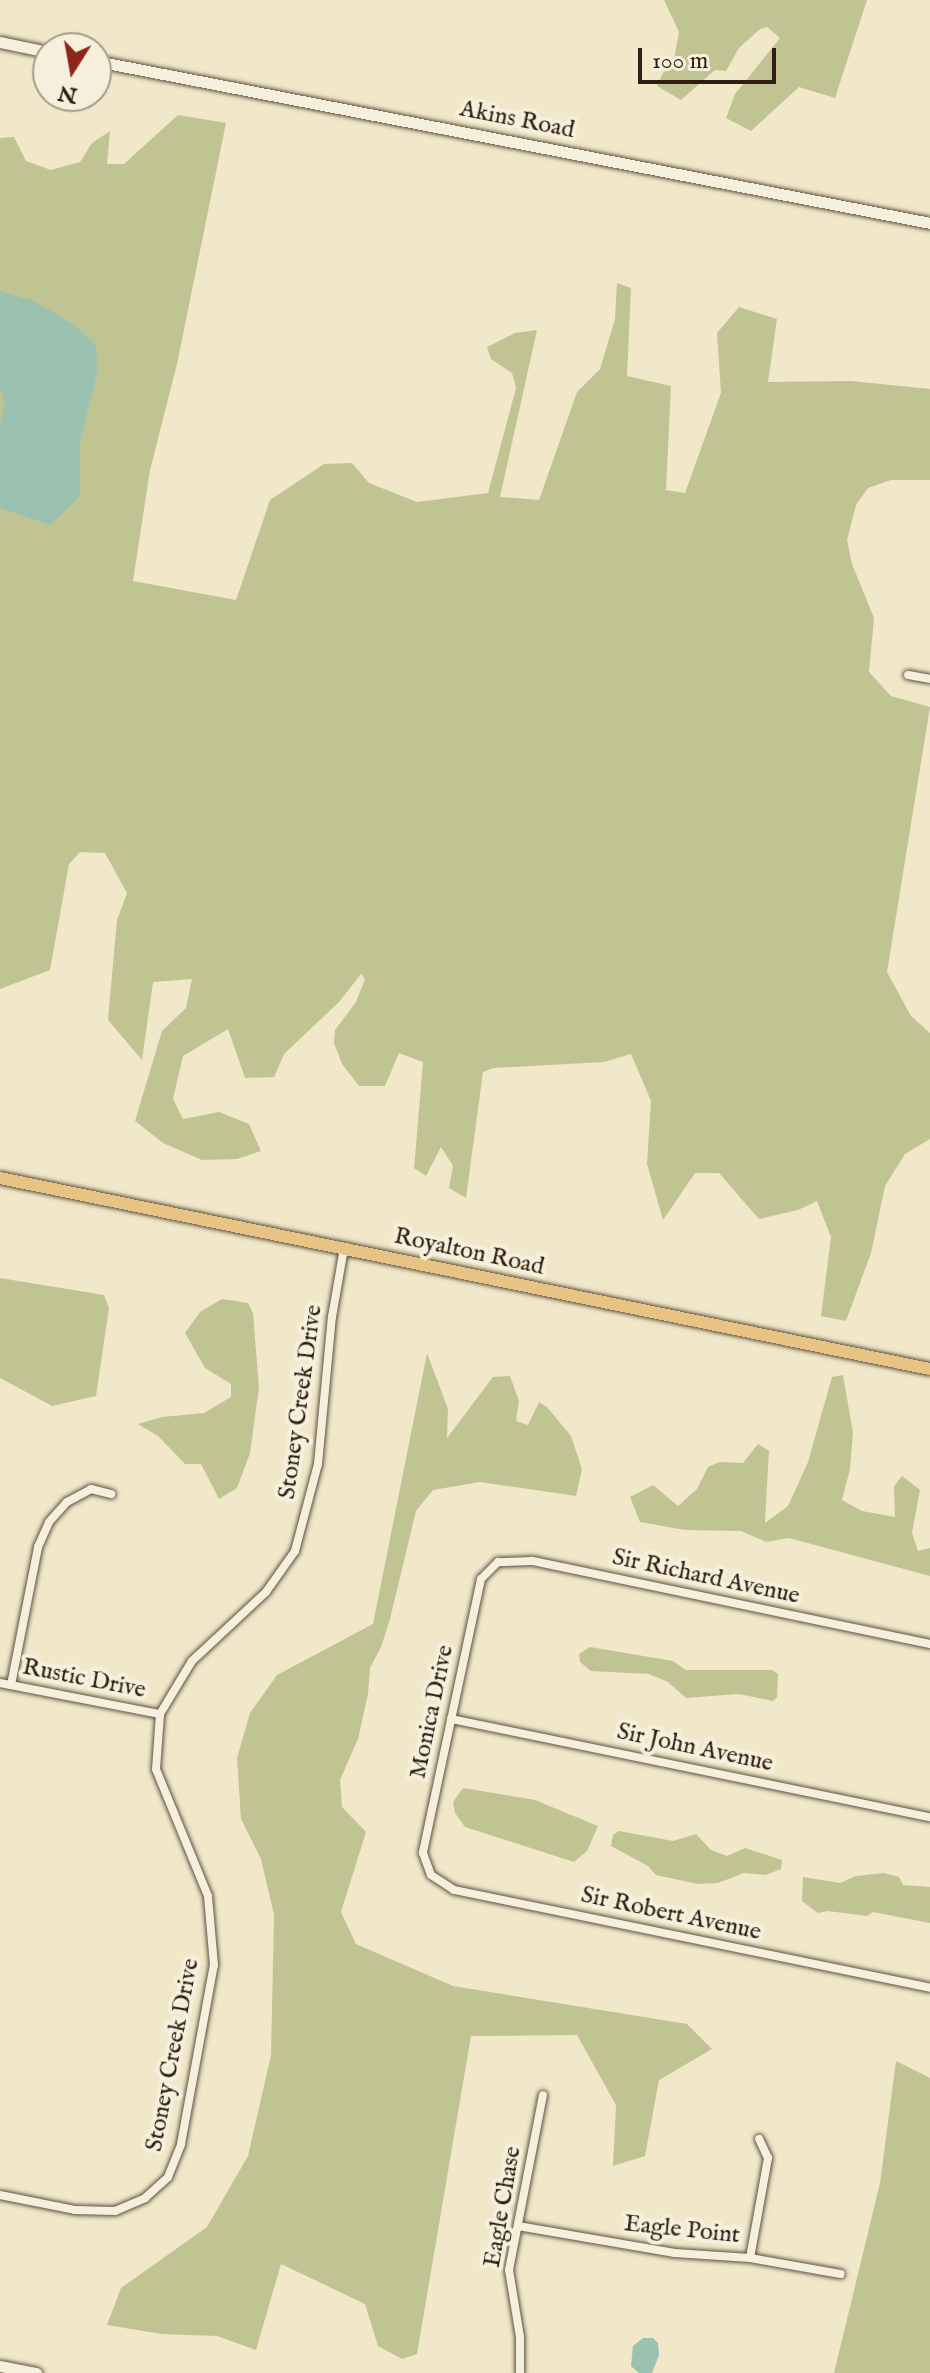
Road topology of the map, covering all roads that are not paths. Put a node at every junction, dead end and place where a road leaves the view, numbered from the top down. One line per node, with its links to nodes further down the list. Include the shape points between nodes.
1 (0, 42): 2 (street)
2 (32, 49)
3 (112, 64): 4 (street, Akins Road)
4 (930, 223)
5 (908, 675): 6 (street)
6 (930, 679)
7 (0, 1178): 8 (main road, Royalton Road)
8 (344, 1248): 9 (main road, Royalton Road); 15 (street, Stoney Creek Drive, via 318,1464 295,1551 266,1592 192,1661)
9 (930, 1369)
10 (111, 1494): 14 (street, via 91,1489 67,1502 49,1522 38,1547)
11 (481, 1579): 12 (street, Sir Richard Avenue, via 498,1562 532,1561); 16 (street, Monica Drive)
12 (930, 1644)
13 (0, 1683): 14 (street, Rustic Drive)
14 (11, 1685): 15 (street, Rustic Drive)
15 (160, 1714): 22 (street, Stoney Creek Drive, via 156,1769 208,1896 214,1965 181,2144 168,2177 145,2198 115,2211 75,2210)
16 (451, 1719): 17 (street, Sir John Avenue); 18 (street, Monica Drive)
17 (930, 1817)
18 (423, 1853): 19 (street, Sir Robert Avenue, via 431,1875 454,1890)
19 (930, 1988)
20 (543, 2095): 23 (street, Eagle Chase)
21 (759, 2139): 24 (street, via 768,2158)
22 (0, 2195)
23 (518, 2226): 24 (street, Eagle Point, via 675,2253); 28 (street, Eagle Chase, via 509,2270)
24 (750, 2258): 25 (street, Eagle Point)
25 (841, 2274)
26 (0, 2366): 27 (street)
27 (36, 2373)
28 (520, 2373)

